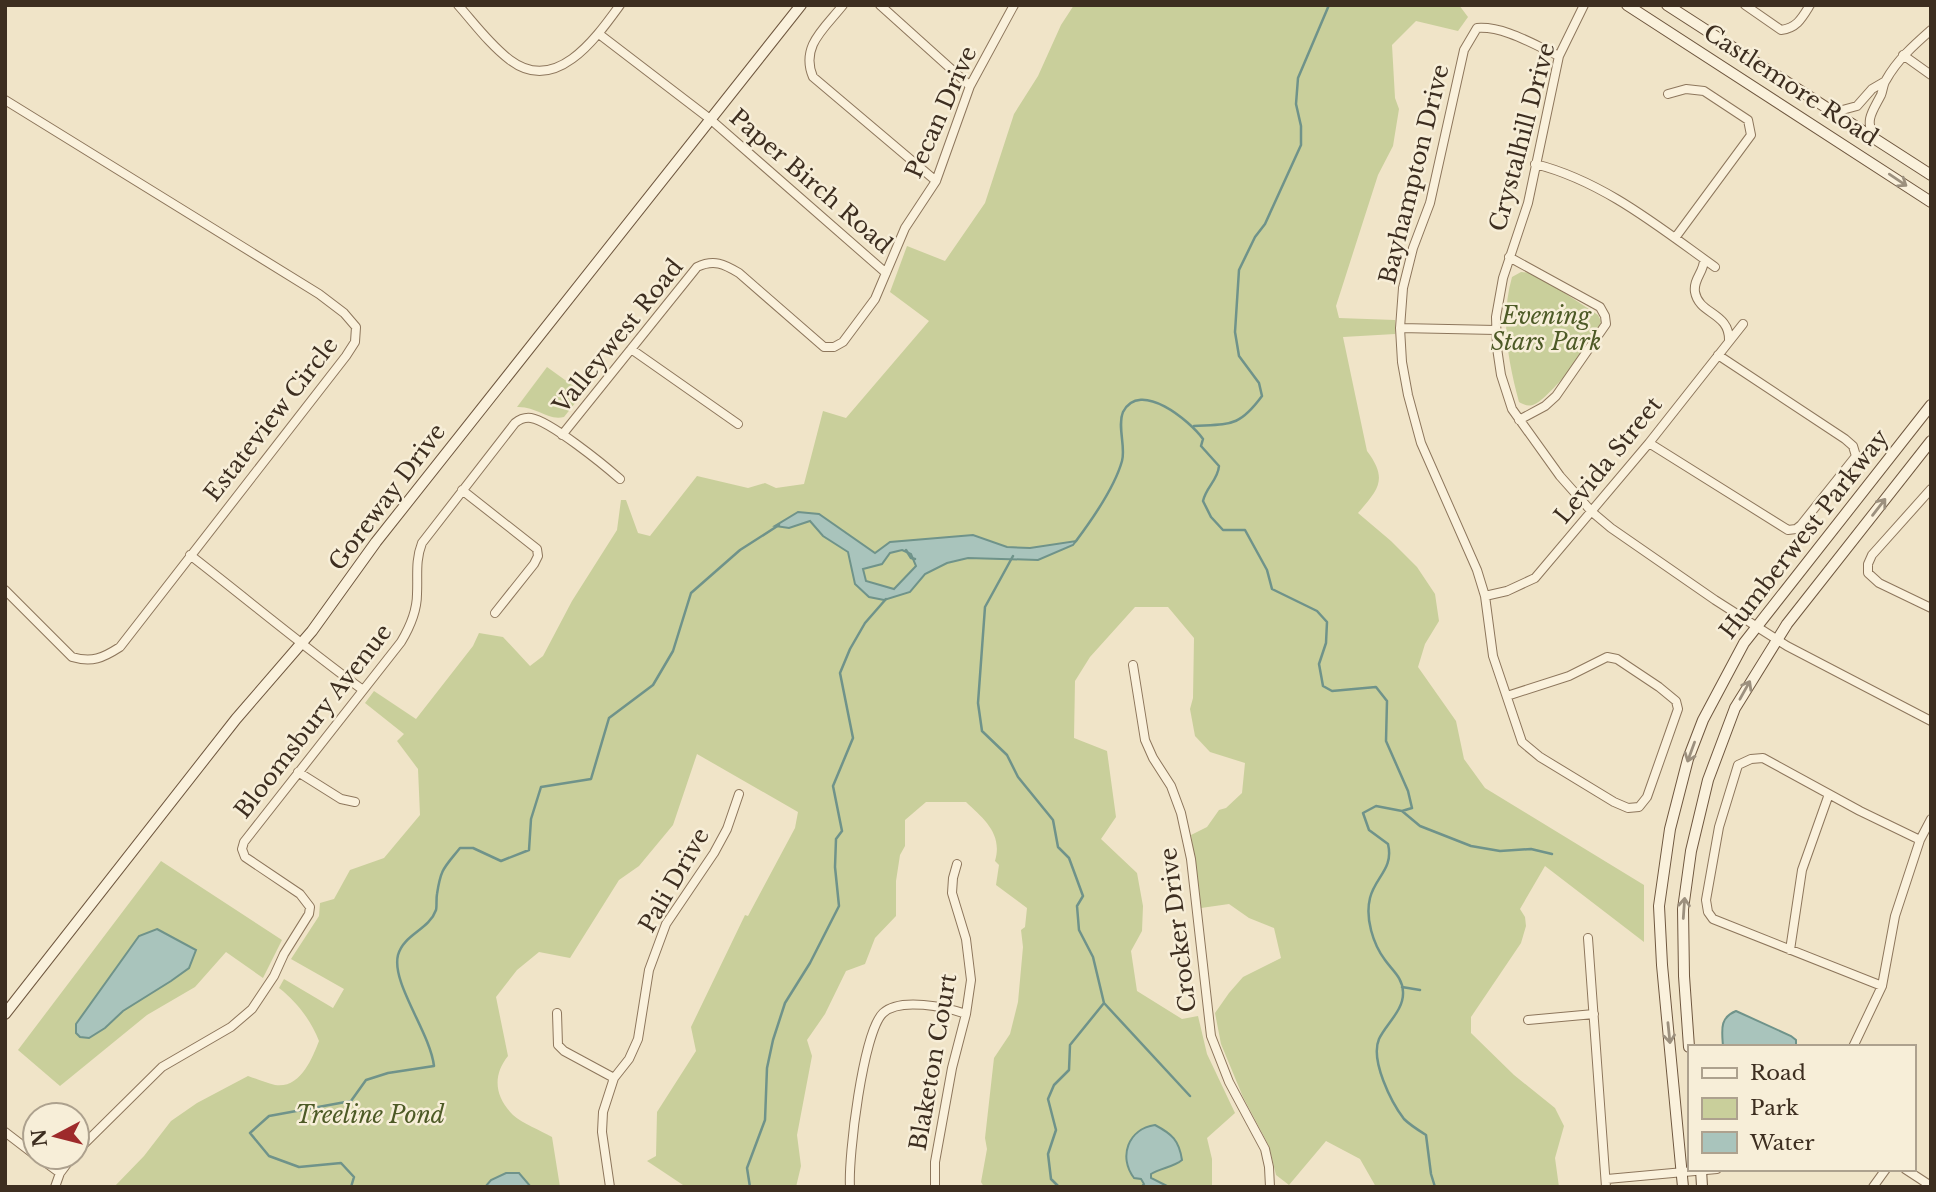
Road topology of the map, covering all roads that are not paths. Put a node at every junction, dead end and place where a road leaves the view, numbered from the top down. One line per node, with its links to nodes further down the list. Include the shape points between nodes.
1 (458, 5): 13 (street, via 497,49 529,70 552,70 571,61)
2 (620, 5): 13 (street)
3 (801, 5): 22 (main road, Goreway Drive)
4 (844, 5): 26 (street, via 811,46 808,66 813,77)
5 (880, 5): 18 (street)
6 (1014, 5): 18 (street, Pecan Drive)
7 (1584, 5): 15 (street, Crystalhill Drive)
8 (1627, 5): 27 (main road, Castlemore Road, one-way to 27)
9 (1667, 5): 21 (main road, Castlemore Road)
10 (1745, 5): 11 (street, via 1781,30 1800,22)
11 (1810, 5)
12 (1931, 30): 14 (street)
13 (599, 34): 22 (street, Paper Birch Road)
14 (1903, 55): 16 (street); 17 (street)
15 (1559, 56): 24 (street, Crystalhill Drive); 34 (street, Bayhampton Drive, via 1488,27 1472,34 1464,50 1430,203 1403,288)
16 (1931, 75)
17 (1884, 82): 21 (street, via 1857,106); 23 (street, via 1870,115)
18 (970, 86): 26 (street, Pecan Drive)
19 (1668, 94): 28 (street, via 1704,91 1748,120 1751,135)
20 (5, 100): 49 (street, Estateview Circle, via 319,294 356,327 355,342 346,356)
21 (1835, 112): 23 (main road, Castlemore Road)
22 (710, 119): 32 (street, Paper Birch Road); 56 (main road, Goreway Drive, via 376,542)
23 (1873, 136): 25 (main road, Castlemore Road)
24 (1535, 164): 28 (street, via 1593,185); 29 (street, Crystalhill Drive, via 1528,203)
25 (1931, 175)
26 (936, 181): 32 (street, Pecan Drive, via 905,228)
27 (1931, 202)
28 (1675, 238): 30 (street)
29 (1509, 257): 35 (street, Crystalhill Drive); 40 (street, via 1600,307 1606,324 1556,396)
30 (1704, 260): 31 (street); 36 (street, via 1695,281 1696,297 1728,326)
31 (1715, 267)
32 (886, 273): 37 (street, Valleywest Road, via 875,299 844,342 824,347 739,273 724,264 707,263 697,267)
33 (1743, 324): 36 (street, Levida Street)
34 (1400, 328): 35 (street); 51 (street, Bayhampton Drive, via 1408,395 1421,443 1478,570)
35 (1496, 330): 40 (street, Crystalhill Drive, via 1505,392)
36 (1729, 341): 38 (street, Levida Street)
37 (631, 349): 41 (street); 42 (street, Valleywest Road)
38 (1718, 355): 44 (street, Levida Street); 44 (street, via 1845,439 1856,456 1801,525 1788,530)
39 (1931, 405): 54 (main road, Humberwest Parkway)
40 (1519, 420): 48 (street, Crystalhill Drive)
41 (738, 424)
42 (562, 435): 45 (street, Bloomsbury Avenue); 47 (street, Bloomsbury Avenue, via 533,418 522,418)
43 (1931, 441): 55 (main road, Humberwest Parkway, one-way to 43)
44 (1649, 443): 48 (street, Levida Street)
45 (620, 479)
46 (1931, 489): 52 (street, via 1872,555 1868,573)
47 (462, 490): 53 (street, via 537,549 534,564); 58 (street, Bloomsbury Avenue, via 422,543 416,566 416,606 406,634)
48 (1592, 512): 51 (street, Levida Street, via 1535,578); 54 (street, Crystalhill Drive)
49 (190, 555): 50 (street, Estateview Circle, via 120,647 87,662 72,657); 56 (street)
50 (5, 590)
51 (1485, 596): 59 (street, Bayhampton Drive, via 1493,656)
52 (1931, 608)
53 (495, 613)
54 (1756, 626): 55 (street, Crystalhill Drive); 86 (main road, Humberwest Parkway, one-way to 86, via 1703,720 1681,781 1663,870 1662,965)
55 (1776, 639): 60 (street, Crystalhill Drive); 76 (main road, Humberwest Parkway, one-way to 55, via 1683,909 1696,823 1735,708)
56 (302, 643): 58 (street); 72 (main road, Goreway Drive, via 236,719)
57 (1133, 665): 94 (street, Crocker Drive, via 1146,740 1181,813 1211,1037 1229,1082 1262,1141)
58 (363, 690): 61 (street, Bloomsbury Avenue)
59 (1507, 696): 59 (street, Bayhampton Drive, via 1522,742 1614,802 1640,807 1678,709 1676,701 1617,659 1607,657 1569,676)
60 (1931, 721)
61 (298, 772): 64 (street, via 341,799); 80 (street, Bloomsbury Avenue, via 242,849 245,857 300,894 310,906 274,976 242,1019 162,1067)
62 (739, 794): 78 (street, Pali Drive, via 714,853 666,924 649,970 638,1039)
63 (1829, 794): 66 (street); 69 (street, via 1802,870); 69 (street, via 1763,758 1751,759 1738,765 1719,827 1706,900 1708,912 1713,919)
64 (355, 802)
65 (1931, 819): 66 (street)
66 (1920, 840): 70 (street, via 1895,916)
67 (957, 864): 73 (street, Blaketon Court, via 953,893 971,980)
68 (1588, 938): 74 (street)
69 (1790, 950): 70 (street)
70 (1882, 986): 77 (street)
71 (557, 1013): 78 (street, via 558,1045)
72 (5, 1014)
73 (966, 1014): 92 (street, via 915,1005 899,1005 881,1014 865,1066 851,1145); 93 (street, Blaketon Court, via 949,1082)
74 (1594, 1014): 75 (street); 88 (street)
75 (1528, 1020)
76 (1689, 1045)
77 (1854, 1045)
78 (614, 1078): 91 (street, Pali Drive, via 602,1122)
79 (5, 1132): 81 (street)
80 (91, 1137)
81 (21, 1144)
82 (57, 1171): 87 (street)
83 (1692, 1171): 86 (street)
84 (1885, 1171): 96 (street)
85 (1908, 1171): 89 (street)
86 (1682, 1172): 88 (street); 95 (main road, Humberwest Parkway)
87 (60, 1173): 90 (street)
88 (1606, 1183)
89 (1931, 1186)
90 (54, 1187)
91 (610, 1187)
92 (850, 1187)
93 (935, 1187)
94 (1270, 1187)
95 (1683, 1187)
96 (1873, 1187)

